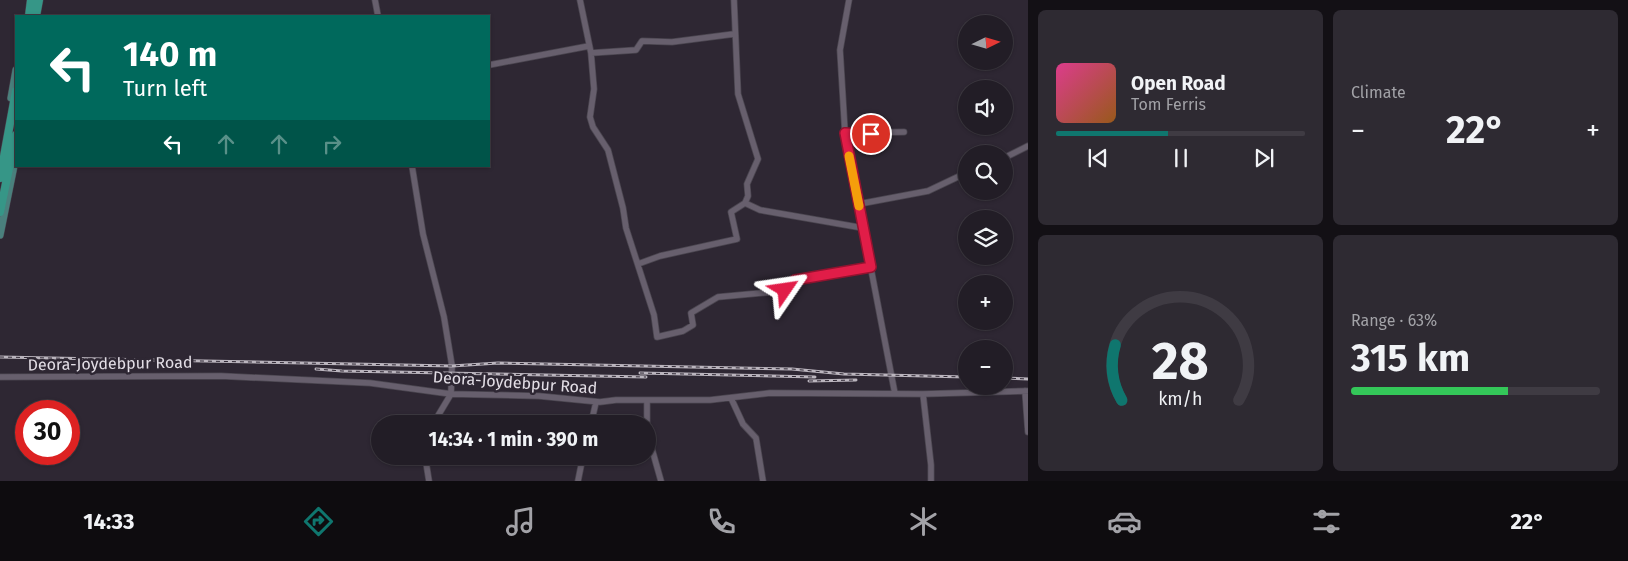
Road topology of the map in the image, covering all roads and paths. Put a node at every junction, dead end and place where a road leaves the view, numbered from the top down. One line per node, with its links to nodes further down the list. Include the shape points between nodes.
1 (30, 0): 7 (highway)
2 (40, 0): 8 (highway)
3 (375, 0): 9 (street)
4 (580, 0): 11 (street)
5 (734, 0): 10 (street)
6 (849, 0): 17 (street, via 840,50)
7 (27, 15)
8 (38, 15)
9 (378, 15)
10 (734, 34): 12 (street, via 672,42 642,41 636,50); 26 (street, via 738,94 758,159 747,184)
11 (589, 46): 12 (street); 13 (street)
12 (591, 53): 31 (street, via 594,89 590,117 608,150)
13 (490, 65)
14 (15, 75): 21 (main road)
15 (15, 96): 25 (highway)
16 (904, 132): 17 (street)
17 (845, 133): 27 (street)
18 (15, 141): 28 (highway)
19 (1028, 146): 20 (street)
20 (1013, 154)
21 (0, 157)
22 (15, 161): 30 (main road)
23 (412, 167): 35 (street, via 423,234 444,317 452,366)
24 (958, 177): 27 (street, via 928,191)
25 (0, 178)
26 (746, 203): 29 (street, via 760,210); 31 (street, via 731,212 735,240)
27 (859, 204): 29 (street)
28 (0, 212)
29 (863, 228): 32 (street)
30 (0, 235)
31 (638, 264): 32 (street, via 654,314 657,337 694,325 691,313 718,298 783,291 795,280)
32 (871, 267): 36 (street)
33 (0, 377): 35 (street, Deora-Joydebpur Road, via 221,376 370,383)
34 (1026, 391): 37 (street, Deora-Joydebpur Road); 44 (street)
35 (451, 394): 40 (street, Deora-Joydebpur Road, via 539,396); 41 (street)
36 (895, 394): 37 (street, Deora-Joydebpur Road); 38 (street, Deora-Joydebpur Road, via 770,393)
37 (923, 394): 52 (street)
38 (731, 398): 39 (street, Deora-Joydebpur Road); 51 (street, via 743,424 756,438)
39 (647, 400): 40 (street, Deora-Joydebpur Road); 43 (street)
40 (596, 402): 42 (street)
41 (438, 415)
42 (593, 415)
43 (647, 415)
44 (1028, 432)
45 (656, 463): 50 (street)
46 (426, 465): 48 (street)
47 (582, 465): 49 (street)
48 (429, 481)
49 (578, 481)
50 (661, 481)
51 (763, 481)
52 (931, 481)

